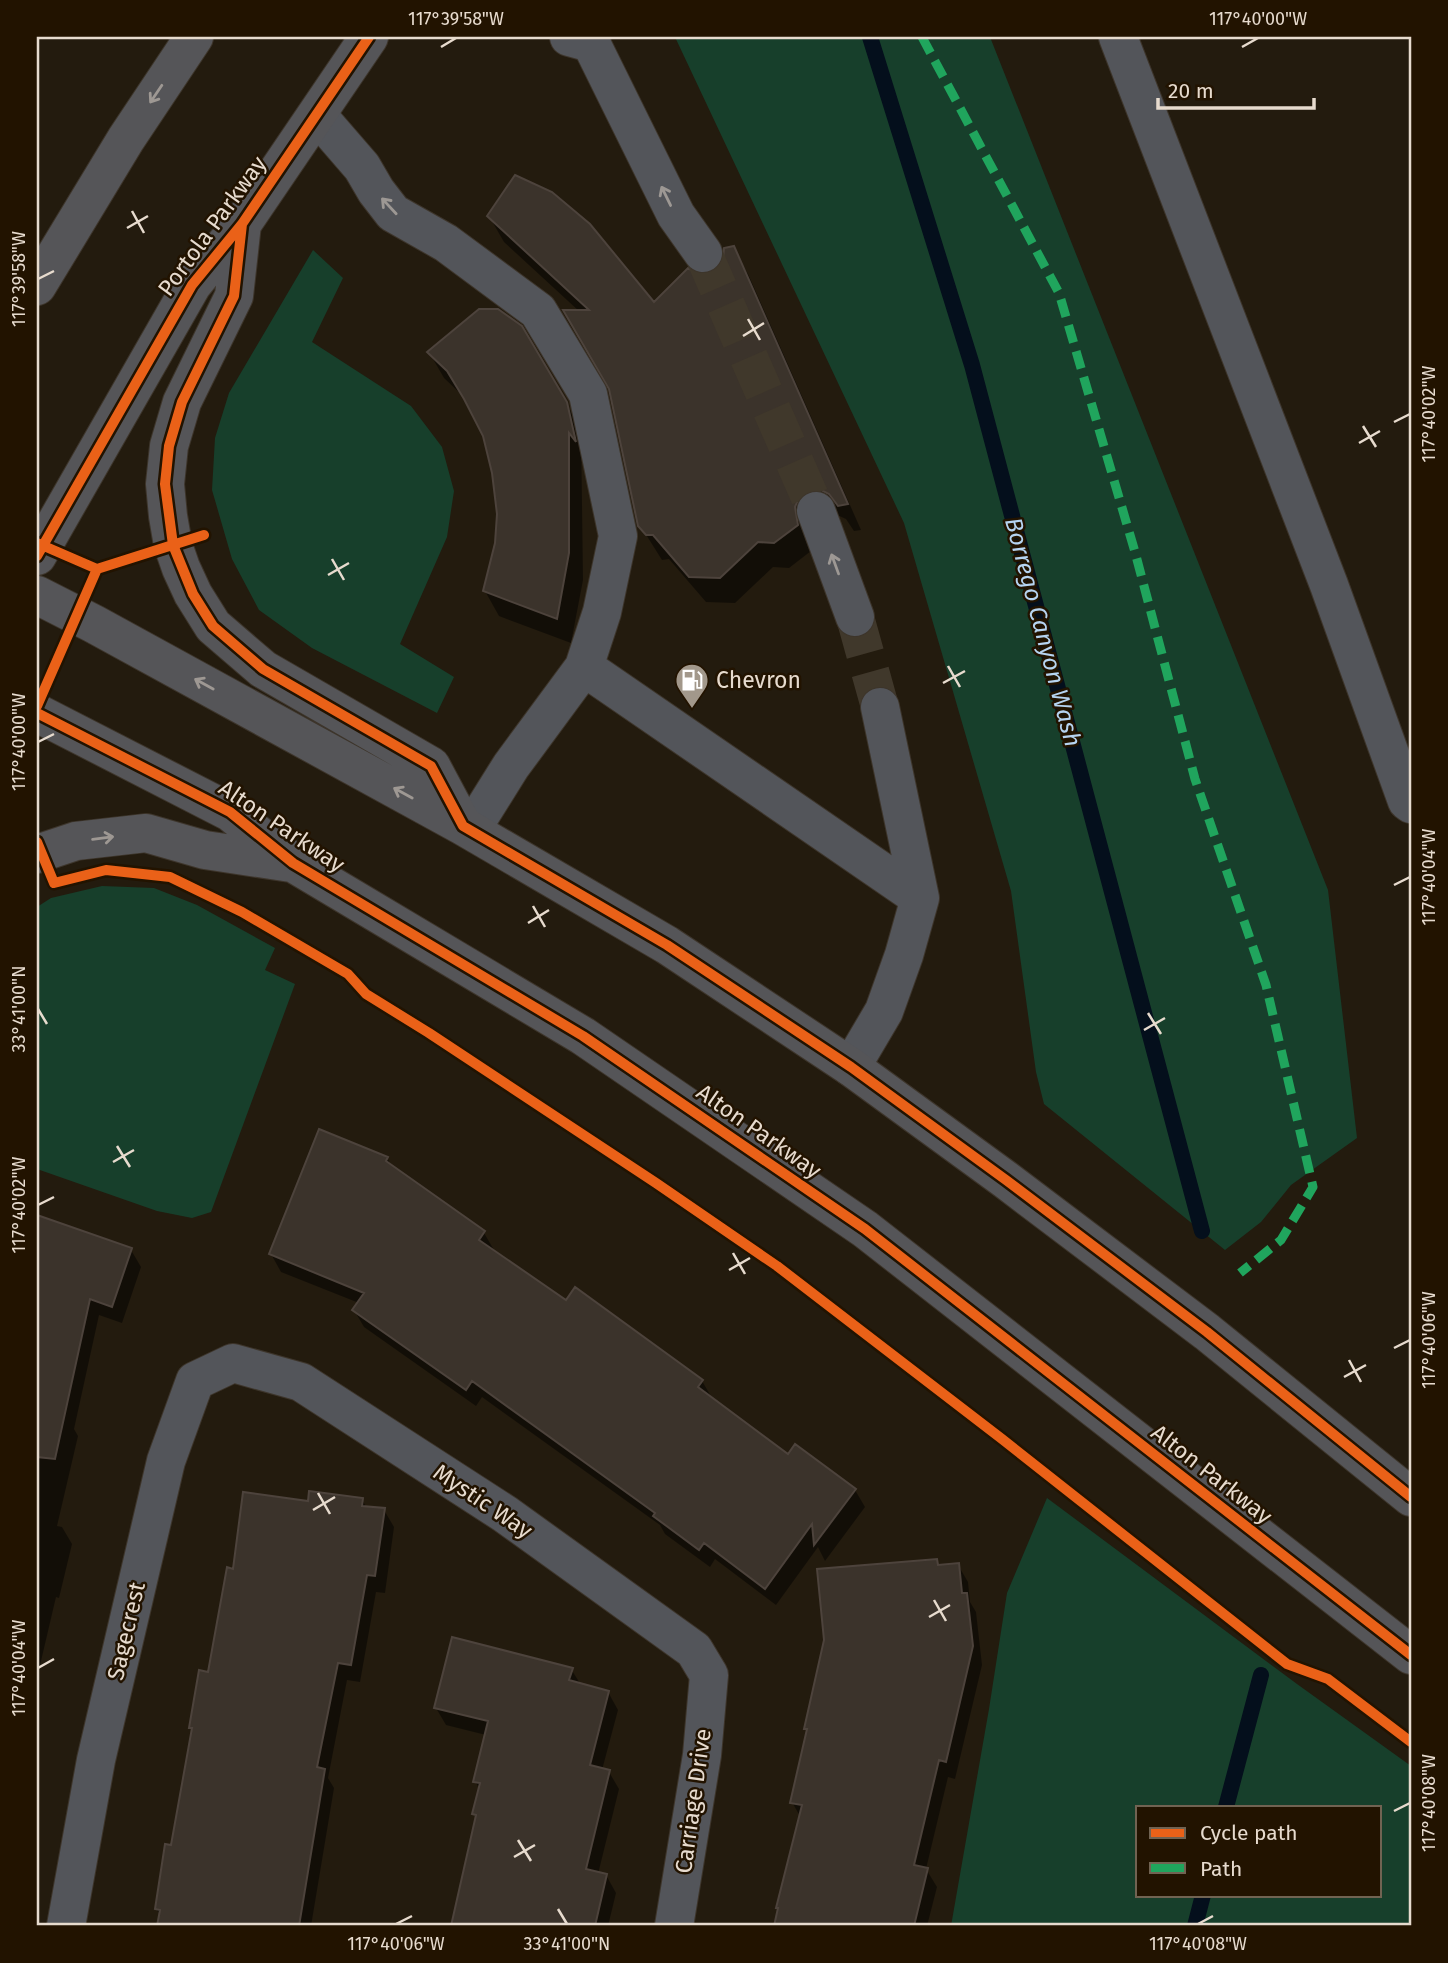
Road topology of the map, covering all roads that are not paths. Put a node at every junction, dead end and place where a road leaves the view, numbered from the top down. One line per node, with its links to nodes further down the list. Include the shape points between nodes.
1 (194, 37): 8 (main road, one-way to 8)
2 (369, 37): 5 (main road, Portola Parkway)
3 (569, 37): 7 (street, one-way to 3, via 676,215 590,43)
4 (1118, 37): 16 (street)
5 (317, 114): 6 (main road, Portola Parkway); 13 (street, one-way to 5, via 602,612 618,536 588,394 538,311 446,243 393,213)
6 (243, 224): 10 (main road, Portola Parkway, via 192,285); 17 (main road, via 234,296 182,402 169,446 168,516 177,556 213,626 263,669 431,766)
7 (703, 253)
8 (37, 286)
9 (816, 511): 12 (street, one-way to 9)
10 (37, 556)
11 (37, 595): 17 (main road, one-way to 11)
12 (855, 617)
13 (584, 667): 17 (street); 20 (street)
14 (880, 707): 20 (street)
15 (37, 713): 19 (main road, Alton Parkway, via 230,812)
16 (1411, 804)
17 (467, 828): 21 (main road, via 667,945)
18 (37, 854): 19 (main road, one-way to 19, via 76,841 146,833 205,850)
19 (293, 863): 24 (main road, Alton Parkway, via 583,1035 864,1229)
20 (920, 898): 21 (street, via 884,1011)
21 (851, 1067): 23 (main road, via 1207,1332)
22 (233, 1363): 25 (street, Mystic Way, via 301,1382 505,1514 694,1650); 26 (street, Sagecrest, via 195,1381 166,1461 96,1760)
23 (1411, 1497)
24 (1411, 1655)
25 (709, 1675): 27 (street, Carriage Drive, via 702,1755)
26 (66, 1926)
27 (674, 1926)

